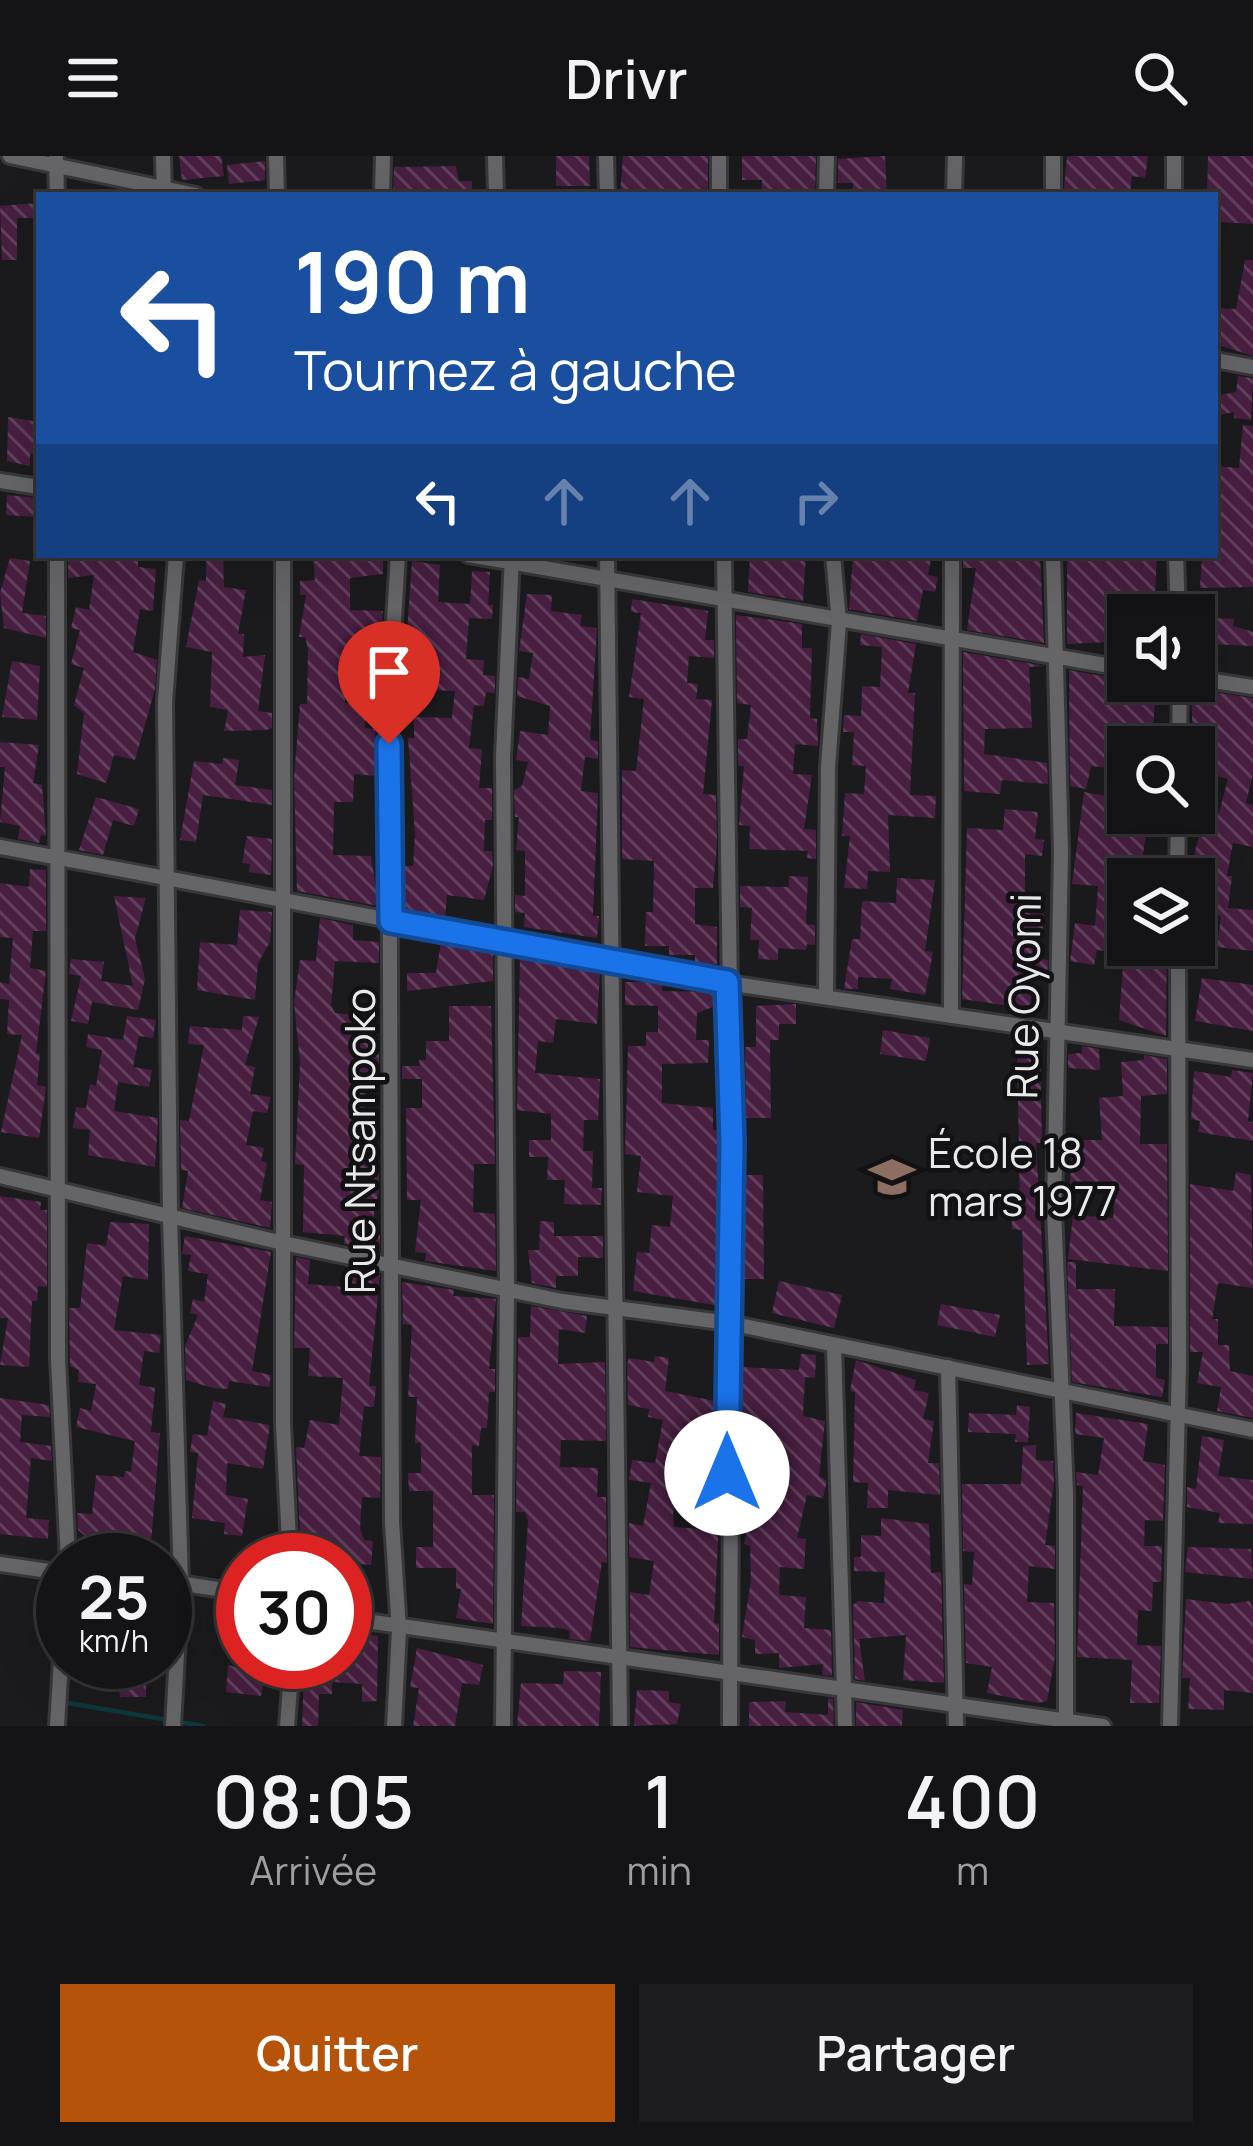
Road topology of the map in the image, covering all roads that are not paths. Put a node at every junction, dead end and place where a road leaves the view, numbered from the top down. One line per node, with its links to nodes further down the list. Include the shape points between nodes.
1 (10, 156): 12 (street)
2 (163, 156): 14 (street)
3 (276, 156): 15 (street)
4 (383, 156): 16 (street)
5 (495, 156): 17 (street)
6 (606, 156): 18 (street)
7 (719, 156): 19 (street)
8 (827, 156): 20 (street)
9 (955, 156): 21 (street)
10 (1053, 156): 22 (street)
11 (1174, 156): 23 (street)
12 (56, 160): 13 (street); 14 (street)
13 (57, 192)
14 (164, 192)
15 (277, 192)
16 (382, 192)
17 (496, 192)
18 (607, 192)
19 (719, 192)
20 (826, 192)
21 (954, 192)
22 (1053, 192)
23 (1174, 192)
24 (1218, 361): 25 (street)
25 (1253, 367)
26 (0, 481): 27 (street)
27 (36, 487)
28 (57, 558): 49 (street)
29 (176, 558): 50 (street)
30 (283, 558): 51 (street)
31 (398, 558): 52 (street, Rue Ntsampoko, via 389,700)
32 (607, 558): 39 (street)
33 (724, 558): 41 (street)
34 (833, 558): 42 (street)
35 (952, 558): 43 (street)
36 (1053, 558): 44 (street, Rue Oyomi)
37 (1176, 558): 40 (street)
38 (512, 560): 39 (street); 53 (street, via 502,757)
39 (607, 580): 41 (street); 54 (street)
40 (1177, 594)
41 (726, 598): 42 (street); 56 (street)
42 (839, 622): 43 (street); 57 (street)
43 (949, 637): 44 (street); 58 (street)
44 (1054, 659): 45 (street); 59 (street, Rue Oyomi, via 1061,852)
45 (1107, 666)
46 (1215, 682): 47 (street)
47 (1253, 688)
48 (0, 847): 49 (street)
49 (60, 857): 50 (street); 63 (street)
50 (165, 879): 51 (street); 64 (street)
51 (284, 900): 52 (street); 65 (street)
52 (391, 921): 53 (street); 66 (street, Rue Ntsampoko)
53 (507, 941): 54 (street); 67 (street)
54 (614, 960): 56 (street); 68 (street)
55 (1179, 966): 60 (street)
56 (727, 982): 57 (street); 69 (street)
57 (826, 996): 58 (street)
58 (951, 1015): 59 (street)
59 (1054, 1032): 60 (street); 72 (street, Rue Oyomi)
60 (1181, 1049): 61 (street); 73 (street)
61 (1253, 1060)
62 (0, 1176): 63 (street)
63 (58, 1192): 64 (street); 75 (street)
64 (170, 1217): 65 (street); 76 (street)
65 (283, 1243): 66 (street); 77 (street)
66 (394, 1264): 67 (street); 81 (street, Rue Ntsampoko)
67 (507, 1287): 68 (street); 82 (street)
68 (616, 1309): 69 (street); 83 (street)
69 (729, 1322): 70 (street); 84 (street)
70 (834, 1345): 71 (street); 88 (street)
71 (948, 1367): 72 (street); 89 (street)
72 (1062, 1395): 73 (street); 90 (street, Rue Oyomi)
73 (1175, 1416): 74 (street); 101 (street)
74 (1253, 1430)
75 (67, 1533)
76 (173, 1533)
77 (285, 1533)
78 (0, 1564): 79 (street)
79 (36, 1570)
80 (372, 1624): 81 (street)
81 (399, 1630): 82 (street); 94 (street, Rue Ntsampoko)
82 (502, 1644): 83 (street); 95 (street)
83 (619, 1661): 84 (street); 96 (street)
84 (728, 1673): 88 (street); 97 (street)
85 (59, 1689): 91 (street)
86 (173, 1689): 92 (street)
87 (290, 1689): 93 (street)
88 (846, 1691): 89 (street); 98 (street)
89 (956, 1707): 90 (street); 99 (street)
90 (1066, 1722): 100 (street)
91 (57, 1726)
92 (173, 1726)
93 (287, 1726)
94 (394, 1726)
95 (503, 1726)
96 (620, 1726)
97 (730, 1726)
98 (845, 1726)
99 (956, 1726)
100 (1103, 1726)
101 (1170, 1726)

